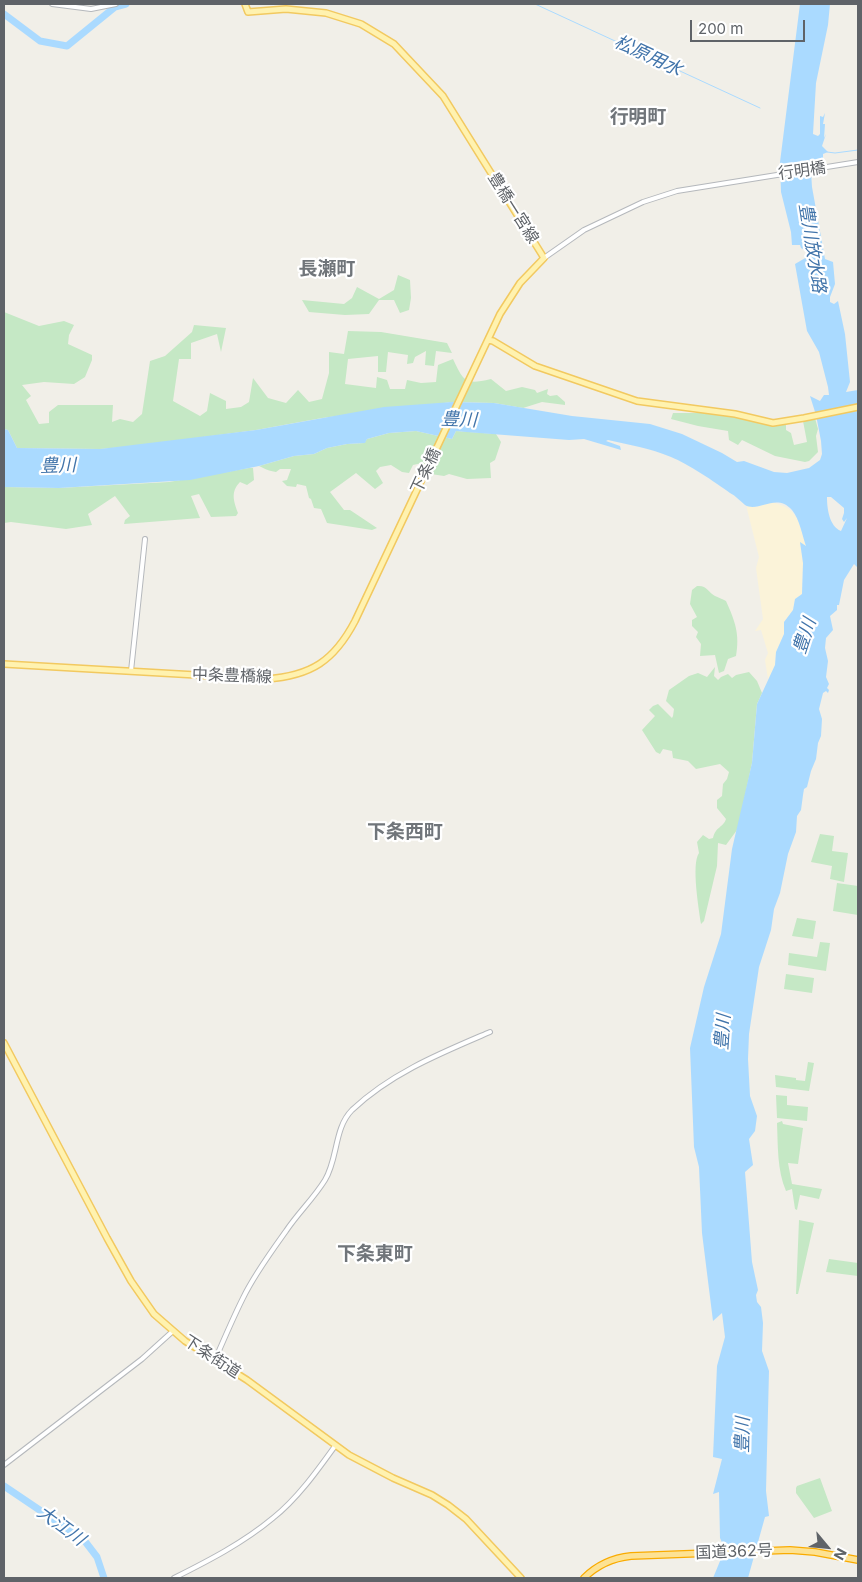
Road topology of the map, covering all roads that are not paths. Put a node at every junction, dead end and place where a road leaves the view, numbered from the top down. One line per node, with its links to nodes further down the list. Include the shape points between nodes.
1 (52, 4): 2 (street, via 91,9)
2 (116, 4)
3 (244, 4): 5 (main road, 豊橋一宮線, via 248,12 286,9 342,17 361,24 394,44 443,96)
4 (858, 162): 5 (street, 行明橋, via 681,190 643,202 584,230)
5 (544, 258): 6 (main road, 豊橋一宮線, via 514,291)
6 (488, 340): 7 (main road, via 535,366 637,401 735,414 773,423); 9 (main road, 下条橋)
7 (858, 407)
8 (145, 539): 11 (street)
9 (390, 547): 11 (main road, 中条豊橋線, via 347,636 331,656 311,670 286,678 266,679)
10 (4, 664): 11 (main road, 中条豊橋線)
11 (131, 671)
12 (490, 1032): 15 (street, via 400,1073 349,1114 325,1180 286,1230 248,1288)
13 (4, 1043): 14 (main road, 下条街道, via 131,1281 154,1314)
14 (173, 1330): 15 (main road, 下条街道); 17 (street, via 142,1359)
15 (215, 1360): 16 (main road, 下条街道)
16 (335, 1446): 19 (street, via 310,1479 273,1518 209,1560); 20 (main road, 下条街道, via 448,1505)
17 (4, 1465)
18 (858, 1560): 21 (highway, 国道362号, via 787,1550 631,1556 609,1560)
19 (174, 1578)
20 (521, 1578)
21 (584, 1578)

